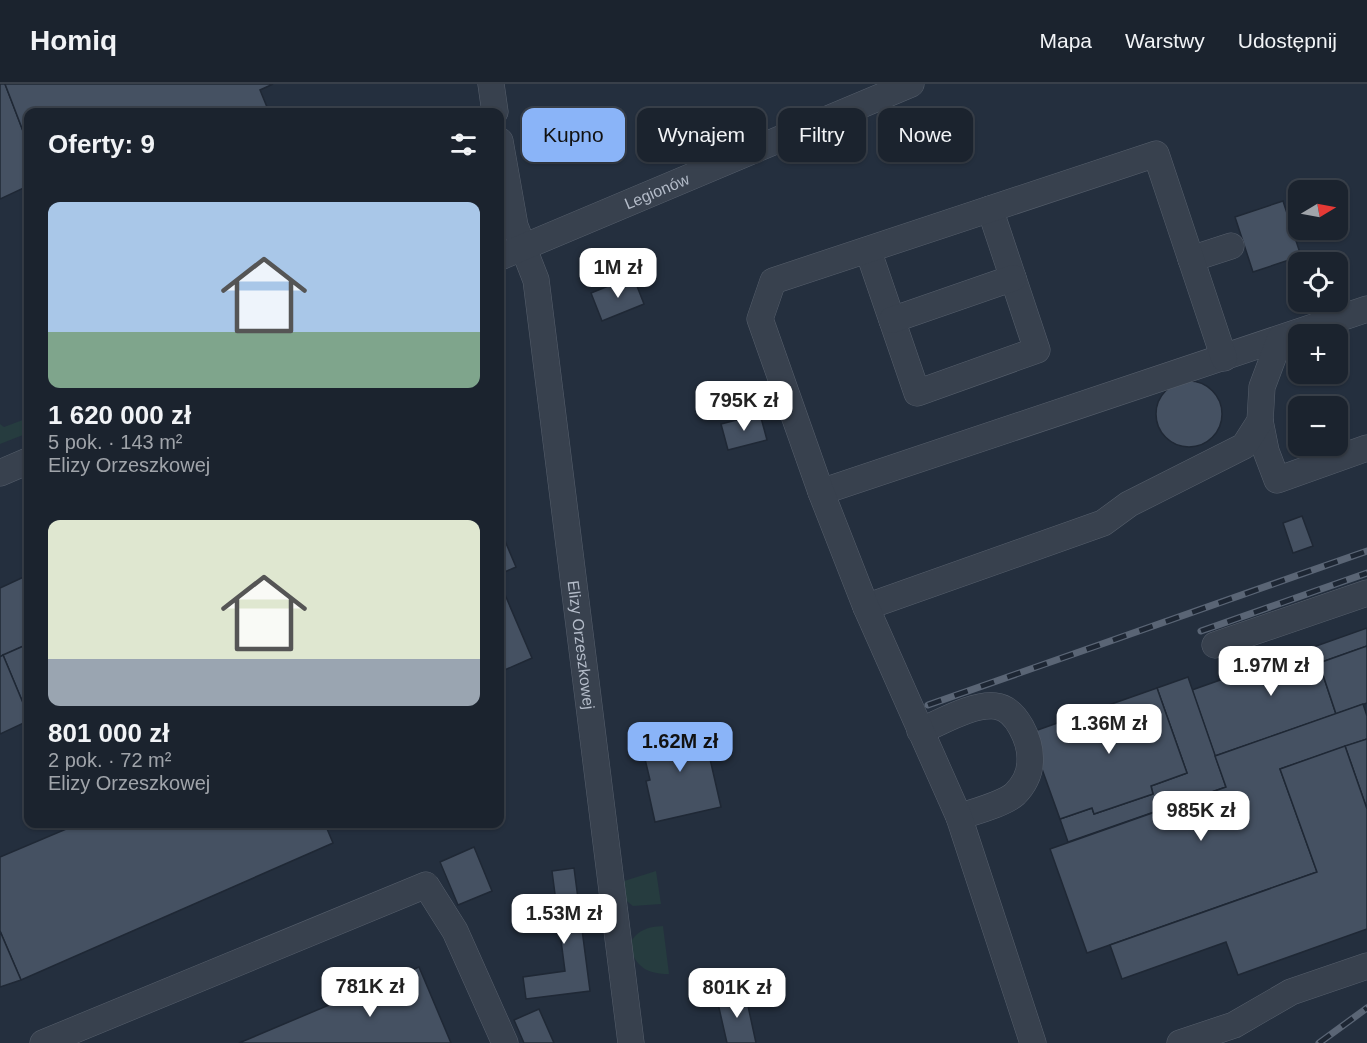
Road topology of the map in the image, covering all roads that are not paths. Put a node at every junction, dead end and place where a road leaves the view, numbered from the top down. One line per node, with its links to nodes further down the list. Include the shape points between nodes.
1 (491, 84): 3 (street)
2 (911, 84): 8 (street, Legionów)
3 (494, 108)
4 (504, 168): 8 (street, Elizy Orzeszkowej)
5 (990, 209): 7 (street); 9 (street, via 1156,154); 10 (street)
6 (1231, 246): 9 (street)
7 (868, 250): 12 (street); 19 (street, via 773,281 760,319)
8 (511, 252): 28 (street, Elizy Orzeszkowej, via 536,280)
9 (1191, 259): 14 (street)
10 (1013, 278): 12 (street); 12 (street, via 1038,350 918,393)
11 (1367, 309): 13 (street)
12 (892, 320)
13 (1280, 339): 14 (street); 15 (street, via 1262,387)
14 (1224, 358): 19 (street)
15 (1260, 421): 16 (street, via 1277,480); 21 (street, via 1244,446 1129,504 1103,523)
16 (1367, 448)
17 (24, 462): 18 (street)
18 (0, 472)
19 (821, 492): 21 (street)
20 (1367, 593): 22 (street)
21 (866, 607): 23 (street)
22 (1215, 645)
23 (920, 731): 24 (street); 24 (street, via 981,708 997,706 1013,715 1024,735 1030,761 1026,780 1013,796)
24 (959, 817): 29 (street)
25 (1367, 966): 30 (street, via 1291,992 1234,1025)
26 (43, 1043): 27 (street, via 426,885 455,931)
27 (505, 1043)
28 (631, 1043)
29 (1033, 1043)
30 (1180, 1043)

